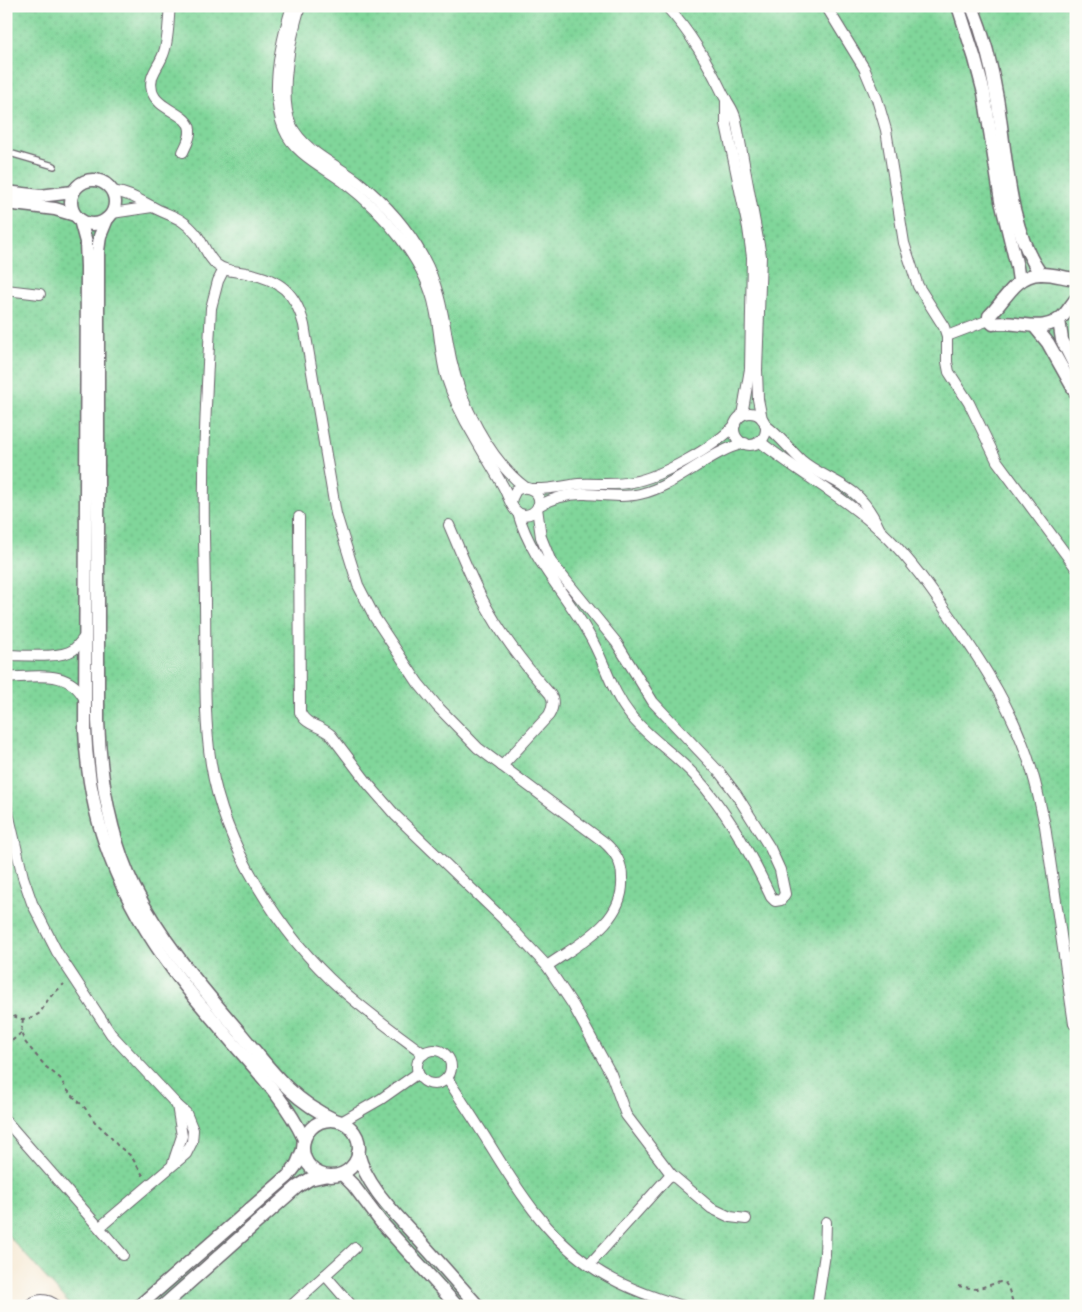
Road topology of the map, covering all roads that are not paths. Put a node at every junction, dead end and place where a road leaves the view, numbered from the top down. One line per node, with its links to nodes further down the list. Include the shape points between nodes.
1 (170, 6): 9 (street, via 166,46 153,72 151,90 157,100 189,125)
2 (292, 6): 39 (street, via 278,73 279,112 284,130 303,154 345,183 372,207 416,260 433,297 442,360 452,393)
3 (300, 6): 37 (street, via 287,71 286,99 291,125 308,147 372,194 417,246 439,294 462,397 498,460 510,475)
4 (666, 6): 29 (street, via 708,63 726,99 726,124 752,257)
5 (826, 6): 28 (street, via 864,68 877,99 886,130 908,261 918,286)
6 (958, 6): 21 (street, via 984,93 1000,193)
7 (972, 6): 19 (street, via 994,78 1018,222 1029,255)
8 (6, 152): 10 (lane)
9 (183, 152)
10 (54, 166)
11 (112, 191): 13 (street, via 104,182 92,179 81,183); 15 (street, via 130,195); 16 (street, via 115,202)
12 (6, 192): 13 (street, via 40,196)
13 (73, 192): 17 (street, via 71,204)
14 (6, 204): 17 (street, via 55,209)
15 (152, 207): 16 (street, via 132,208); 18 (street, via 186,224 210,258)
16 (110, 216): 17 (street, via 96,224); 57 (street, via 100,236 98,251 98,721 107,809 134,886 185,966 286,1087 310,1107)
17 (77, 217): 45 (street, via 86,242 87,267)
18 (224, 269): 49 (street, via 272,280 283,286 296,303 304,325 336,514 358,585 418,683 478,748); 53 (street, via 213,294 211,308 204,481 207,724 215,786 230,830 252,875 293,936 341,989)
19 (1041, 274): 20 (street); 21 (street)
20 (1076, 278)
21 (1019, 281): 25 (street)
22 (6, 290): 23 (street)
23 (40, 294)
24 (1076, 299): 26 (street)
25 (989, 320): 27 (street, via 993,324 1010,322); 28 (street)
26 (1059, 320): 27 (street); 30 (street, via 1062,340)
27 (1035, 327): 31 (street, via 1048,343)
28 (947, 336): 44 (street, via 949,372 993,454)
29 (754, 356): 32 (street); 33 (street)
30 (1076, 368)
31 (1076, 393)
32 (742, 415): 33 (street, via 755,414); 34 (street)
33 (764, 422): 35 (street, via 765,434); 38 (street)
34 (735, 425): 36 (street, via 735,434); 37 (street, via 716,442 646,479 616,484)
35 (759, 442): 36 (street); 38 (street, via 797,470)
36 (745, 444): 40 (street, via 730,448 649,491 620,496 575,494)
37 (529, 488): 39 (street, via 516,490); 40 (street, via 538,497)
38 (836, 488): 52 (street, via 881,531 917,572 991,681 1022,742 1045,826)
39 (511, 503): 41 (street)
40 (537, 507): 41 (street, via 530,514); 41 (street, via 543,543 556,569 620,648 652,702 720,773 764,838 776,859 783,882 785,894 781,900 771,898 736,830 708,791 683,763 640,726 620,700 588,631 525,535)
41 (518, 512)
42 (299, 517): 51 (street, via 302,716 331,735 396,816 514,929)
43 (449, 525): 49 (street, via 489,613 553,701 549,715)
44 (1076, 568)
45 (86, 635): 46 (street, via 68,652); 48 (street)
46 (6, 655)
47 (6, 678): 48 (street, via 66,679 78,688)
48 (86, 701): 58 (street, via 86,748 94,806 105,846 122,887 164,958 288,1110)
49 (502, 766): 51 (street, via 604,842 614,851 621,870 623,888 609,920)
50 (6, 804): 65 (street, via 32,903 52,944 111,1034 177,1105 182,1136 173,1164)
51 (547, 966): 61 (street, via 611,1074 626,1115)
52 (1074, 1024)
53 (424, 1054): 54 (street, via 418,1061); 55 (street, via 434,1050 444,1054 450,1062)
54 (418, 1073): 55 (street, via 432,1084); 57 (street, via 381,1099)
55 (447, 1078): 68 (street, via 539,1217)
56 (6, 1121): 65 (street)
57 (338, 1121): 58 (street, via 316,1124); 59 (street, via 352,1129)
58 (303, 1145): 62 (street, via 304,1158 311,1169); 72 (street, via 297,1164 288,1176)
59 (358, 1153): 60 (street, via 353,1166); 77 (street, via 363,1170 393,1212)
60 (342, 1174): 62 (street); 76 (street)
61 (671, 1174): 63 (street, via 711,1208); 68 (street)
62 (323, 1176): 73 (street, via 310,1179 297,1188)
63 (746, 1219)
64 (826, 1222): 79 (street)
65 (100, 1227): 67 (street)
66 (355, 1248): 69 (street)
67 (123, 1255)
68 (589, 1265): 78 (street, via 634,1290)
69 (325, 1275): 74 (street); 75 (street)
70 (28, 1306): 71 (street, via 43,1300)
71 (57, 1306)
72 (139, 1306)
73 (162, 1306)
74 (291, 1306)
75 (352, 1306)
76 (457, 1306)
77 (478, 1306)
78 (683, 1306)
79 (817, 1306)

